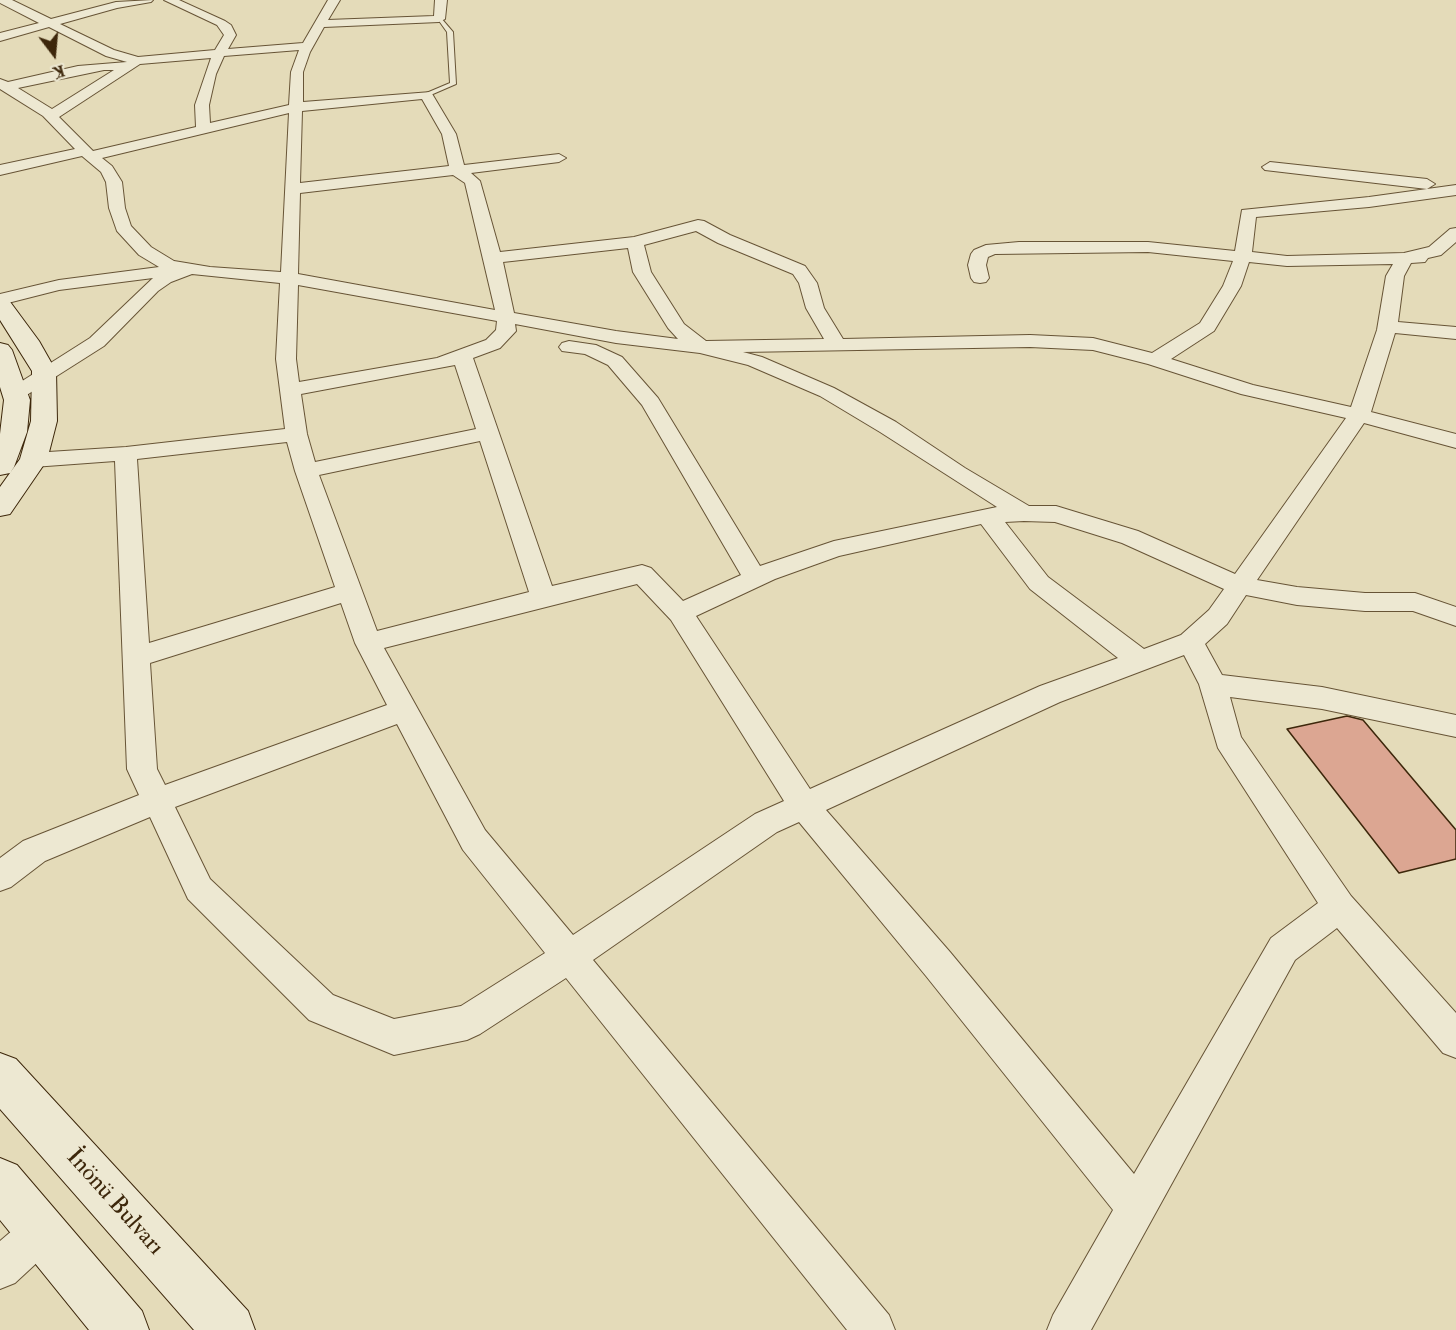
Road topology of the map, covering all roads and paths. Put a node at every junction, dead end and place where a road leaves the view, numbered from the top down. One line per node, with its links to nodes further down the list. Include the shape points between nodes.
1 (3, 0): 7 (street)
2 (147, 0): 5 (street)
3 (170, 0): 10 (street, via 227,28 230,35)
4 (441, 0): 6 (street)
5 (112, 2): 7 (street)
6 (439, 19): 8 (street); 13 (lane, via 450,32 453,84)
7 (49, 22): 9 (street); 11 (street)
8 (321, 23): 10 (street); 14 (street, via 297,72)
9 (0, 37)
10 (219, 53): 11 (street); 16 (street, via 202,105)
11 (132, 64): 12 (street, via 78,70); 15 (street)
12 (6, 91): 15 (street)
13 (426, 95): 14 (street); 21 (street, via 449,134)
14 (296, 107): 16 (street); 23 (street)
15 (51, 116): 17 (street)
16 (203, 128): 17 (street)
17 (88, 153): 20 (street); 30 (street, via 107,169 114,182 123,227 145,251 169,265)
18 (559, 158): 21 (street)
19 (1270, 166): 22 (street)
20 (0, 170)
21 (458, 171): 23 (street); 27 (street, via 472,181)
22 (1456, 188): 26 (street, via 1369,202 1248,213)
23 (293, 189): 31 (street)
24 (1456, 233): 28 (street, via 1436,251)
25 (635, 243): 27 (street); 37 (street, via 698,225 799,270 808,283 815,308); 38 (street, via 642,272 677,328)
26 (1243, 256): 28 (street, via 1287,261); 32 (street, via 1148,247 992,249 980,254); 41 (street, via 1232,286 1207,327)
27 (493, 258): 34 (street)
28 (1405, 258): 29 (street); 35 (street, via 1395,276)
29 (1456, 258)
30 (189, 269): 31 (street); 33 (street, via 59,285); 42 (street, via 152,287 98,342)
31 (289, 278): 34 (street); 43 (street, via 285,359)
32 (980, 278)
33 (0, 302): 42 (main road, via 27,341)
34 (503, 327): 38 (street); 40 (street, via 494,344); 56 (street, via 589,349 615,361 666,424)
35 (1387, 327): 36 (street); 45 (street)
36 (1456, 333)
37 (838, 346): 38 (street); 41 (street, via 1030,340 1093,344)
38 (701, 347): 54 (street, via 755,361 827,393)
39 (0, 350): 44 (main road)
40 (462, 356): 43 (street); 47 (street)
41 (1155, 360): 45 (street, via 1248,390)
42 (44, 376): 44 (street); 50 (main road, via 44,421)
43 (290, 390): 46 (street)
44 (15, 394): 51 (main road, via 14,432)
45 (1359, 414): 48 (street); 57 (street)
46 (297, 434): 49 (street); 52 (street)
47 (489, 434): 52 (street); 59 (street)
48 (1456, 441)
49 (126, 454): 50 (street); 64 (street)
50 (33, 460): 53 (main road)
51 (0, 467)
52 (306, 471): 58 (street)
53 (0, 507)
54 (1024, 513): 55 (street); 57 (street, via 1056,514 1130,537)
55 (987, 515): 56 (street, via 834,549); 65 (street, via 1039,583)
56 (755, 578): 60 (street)
57 (1238, 585): 61 (street, via 1297,596 1415,602); 62 (street, via 1218,617)
58 (351, 591): 63 (street); 64 (street)
59 (543, 597): 60 (street, via 642,574); 63 (street)
60 (680, 613): 70 (street)
61 (1456, 617)
62 (1190, 642): 65 (street); 66 (street)
63 (368, 643): 67 (street)
64 (136, 657): 69 (street, via 142,769)
65 (1140, 660): 70 (street, via 1050,694)
66 (1213, 684): 68 (street, via 1322,698); 72 (street, via 1228,740)
67 (404, 710): 69 (street); 73 (street, via 474,840)
68 (1456, 726)
69 (157, 801): 71 (street, via 34,851); 73 (street, via 199,889 321,1008 394,1037 467,1022)
70 (804, 806): 73 (street, via 766,823); 77 (street)
71 (0, 877)
72 (1339, 907): 74 (street); 77 (street, via 1283,949)
73 (569, 957): 82 (street)
74 (1456, 1040)
75 (0, 1075): 81 (main road, İnönü Bulvarı)
76 (0, 1182): 78 (main road)
77 (1137, 1208): 83 (street)
78 (41, 1232): 79 (street); 80 (main road)
79 (0, 1268)
80 (123, 1330)
81 (229, 1330)
82 (874, 1330)
83 (1068, 1330)

